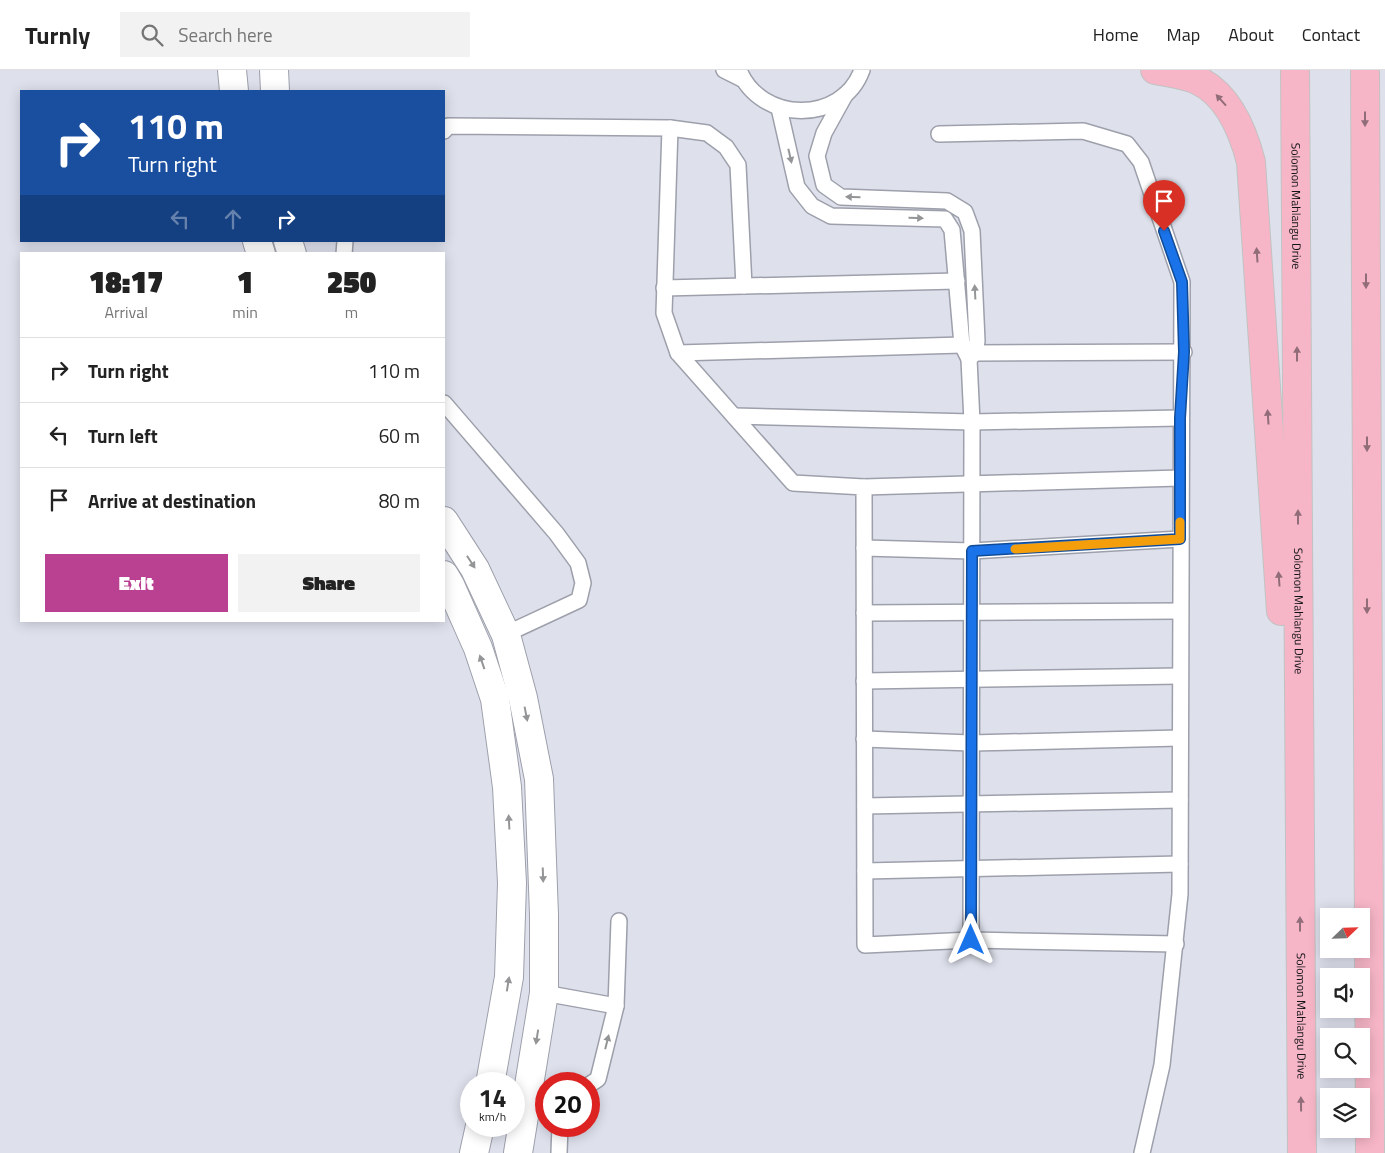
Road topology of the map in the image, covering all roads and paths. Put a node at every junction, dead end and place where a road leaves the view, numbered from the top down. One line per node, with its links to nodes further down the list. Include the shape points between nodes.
1 (232, 70): 9 (street)
2 (274, 70): 10 (street)
3 (724, 70): 8 (lane)
4 (1154, 70): 51 (main road, one-way to 4, via 1251,162 1244,134 1214,92 1197,80)
5 (1295, 70): 51 (main road, Solomon Mahlangu Drive, one-way to 5)
6 (1365, 70): 66 (main road, one-way to 66)
7 (864, 72): 11 (lane)
8 (740, 75): 12 (lane, via 758,97)
9 (234, 90)
10 (275, 90)
11 (845, 95): 12 (lane, via 825,107 802,112); 22 (lane, one-way to 11, via 977,341 972,231 965,212 947,201 841,197 824,185 817,156 824,133)
12 (779, 108): 16 (lane, one-way to 16, via 797,187 812,206 831,216 945,219 952,230)
13 (670, 128): 14 (lane, via 448,126); 17 (lane, via 707,133 726,147 738,164); 18 (lane)
14 (445, 130)
15 (939, 134): 20 (lane, via 1083,131 1127,144 1141,162 1182,282)
16 (957, 281): 17 (lane); 19 (lane)
17 (744, 286): 18 (lane)
18 (664, 288): 21 (lane, via 664,313)
19 (962, 345): 21 (lane); 22 (lane)
20 (1184, 352): 22 (lane); 25 (lane)
21 (678, 353): 24 (lane)
22 (972, 356): 26 (lane)
23 (445, 404): 38 (lane, via 578,563 583,583 579,600)
24 (734, 416): 26 (lane); 29 (lane, via 793,483)
25 (1180, 418): 26 (lane); 27 (lane)
26 (972, 422): 28 (lane)
27 (1180, 478): 28 (lane); 31 (lane)
28 (972, 483): 29 (lane); 33 (lane)
29 (864, 486): 32 (lane)
30 (445, 524): 38 (street, one-way to 38, via 475,569)
31 (1180, 539): 33 (lane); 35 (lane)
32 (864, 548): 33 (lane); 36 (lane)
33 (972, 551): 37 (lane)
34 (445, 576): 57 (street, one-way to 34, via 510,977 512,884 507,787 495,700 478,648)
35 (1180, 611): 37 (lane); 39 (lane)
36 (864, 613): 37 (lane); 40 (lane)
37 (971, 613): 41 (lane)
38 (506, 634): 55 (street, one-way to 55, via 539,779)
39 (1180, 676): 41 (lane); 42 (lane)
40 (864, 681): 41 (lane); 43 (lane)
41 (971, 681): 44 (lane)
42 (1180, 738): 44 (lane); 45 (lane)
43 (864, 739): 44 (lane); 47 (lane)
44 (971, 743): 46 (lane)
45 (1180, 800): 46 (lane); 48 (lane)
46 (970, 804): 47 (lane); 49 (lane)
47 (865, 806): 50 (lane)
48 (1180, 864): 49 (lane); 54 (lane)
49 (970, 870): 50 (lane); 53 (lane)
50 (865, 871): 53 (lane, via 865,945)
51 (1300, 890): 65 (main road, Solomon Mahlangu Drive, one-way to 51)
52 (619, 921): 56 (lane)
53 (971, 940): 54 (lane)
54 (1176, 944): 64 (lane, via 1162,1065)
55 (544, 993): 56 (lane); 62 (street, one-way to 62)
56 (616, 1006): 58 (lane, one-way to 56)
57 (492, 1072)
58 (600, 1072)
59 (478, 1137): 61 (street)
60 (560, 1137): 63 (lane)
61 (474, 1153)
62 (518, 1153)
63 (559, 1153)
64 (1142, 1153)
65 (1302, 1153)
66 (1370, 1153)

